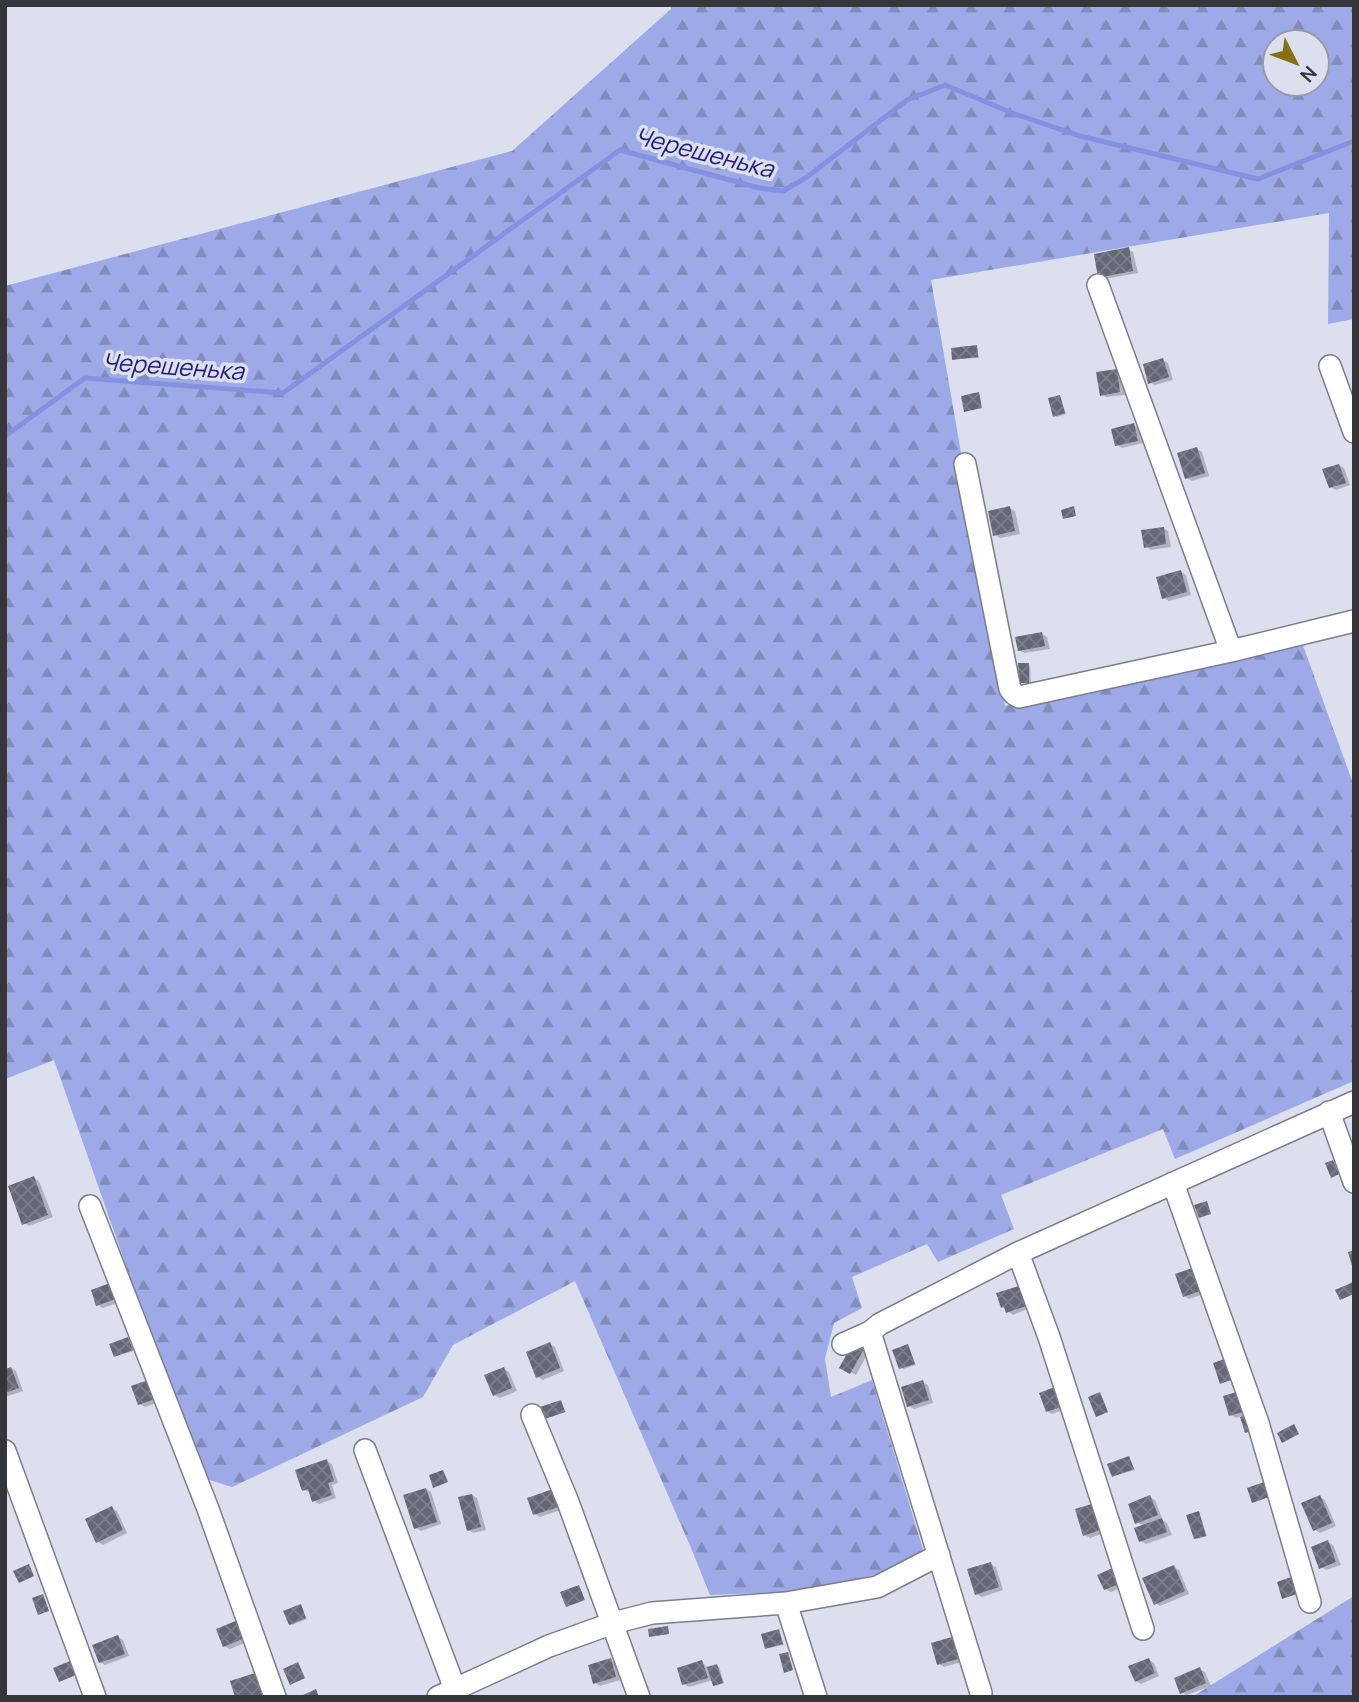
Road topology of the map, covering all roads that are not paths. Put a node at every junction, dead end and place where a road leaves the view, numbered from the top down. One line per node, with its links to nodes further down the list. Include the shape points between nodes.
1 (1098, 285): 6 (street)
2 (1330, 366): 3 (street)
3 (1354, 432)
4 (965, 464): 6 (street, via 1014,694 1028,697)
5 (1354, 621): 6 (street)
6 (1231, 651)
7 (1354, 1102): 8 (street)
8 (1329, 1112): 9 (street); 10 (street)
9 (1354, 1182)
10 (1173, 1184): 12 (street); 19 (street, via 1258,1423)
11 (90, 1206): 26 (street, via 208,1509)
12 (1018, 1253): 13 (street); 22 (street)
13 (870, 1332): 14 (street); 18 (street)
14 (843, 1344)
15 (532, 1415): 21 (street)
16 (365, 1450): 24 (street)
17 (5, 1451): 25 (street)
18 (940, 1555): 20 (street, via 877,1587); 23 (street)
19 (1310, 1602)
20 (786, 1603): 21 (street, via 652,1614); 28 (street)
21 (613, 1623): 24 (street, via 549,1646); 27 (street)
22 (1143, 1629)
23 (981, 1693)
24 (450, 1694)
25 (94, 1697)
26 (275, 1697)
27 (639, 1697)
28 (817, 1697)

